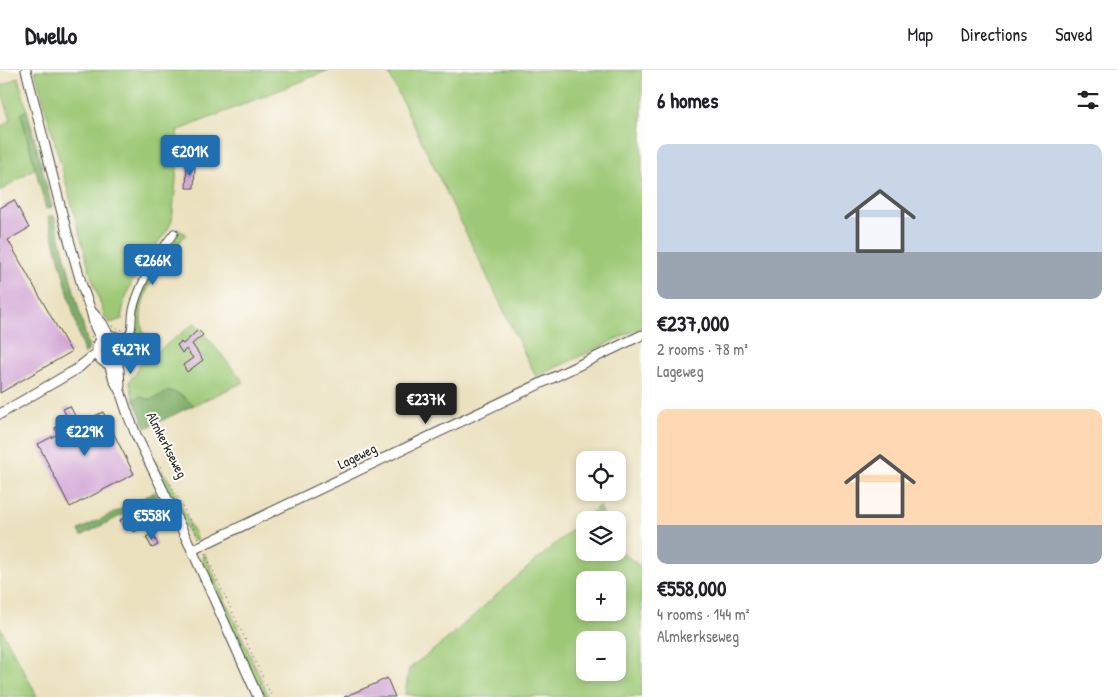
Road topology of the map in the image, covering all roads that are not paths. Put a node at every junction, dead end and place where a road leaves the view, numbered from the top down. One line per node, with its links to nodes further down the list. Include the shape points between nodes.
1 (26, 70): 4 (street, via 83,289)
2 (174, 233): 5 (street, via 140,288 132,314 132,329)
3 (642, 335): 8 (street, Lageweg)
4 (105, 337): 5 (street); 6 (street, via 97,348)
5 (126, 339): 6 (street, via 124,355)
6 (103, 358): 7 (street, via 77,369); 8 (street, Almkerkseweg, via 119,370 120,391 128,415)
7 (0, 414)
8 (192, 550): 9 (street, Almkerkseweg)
9 (258, 697)

